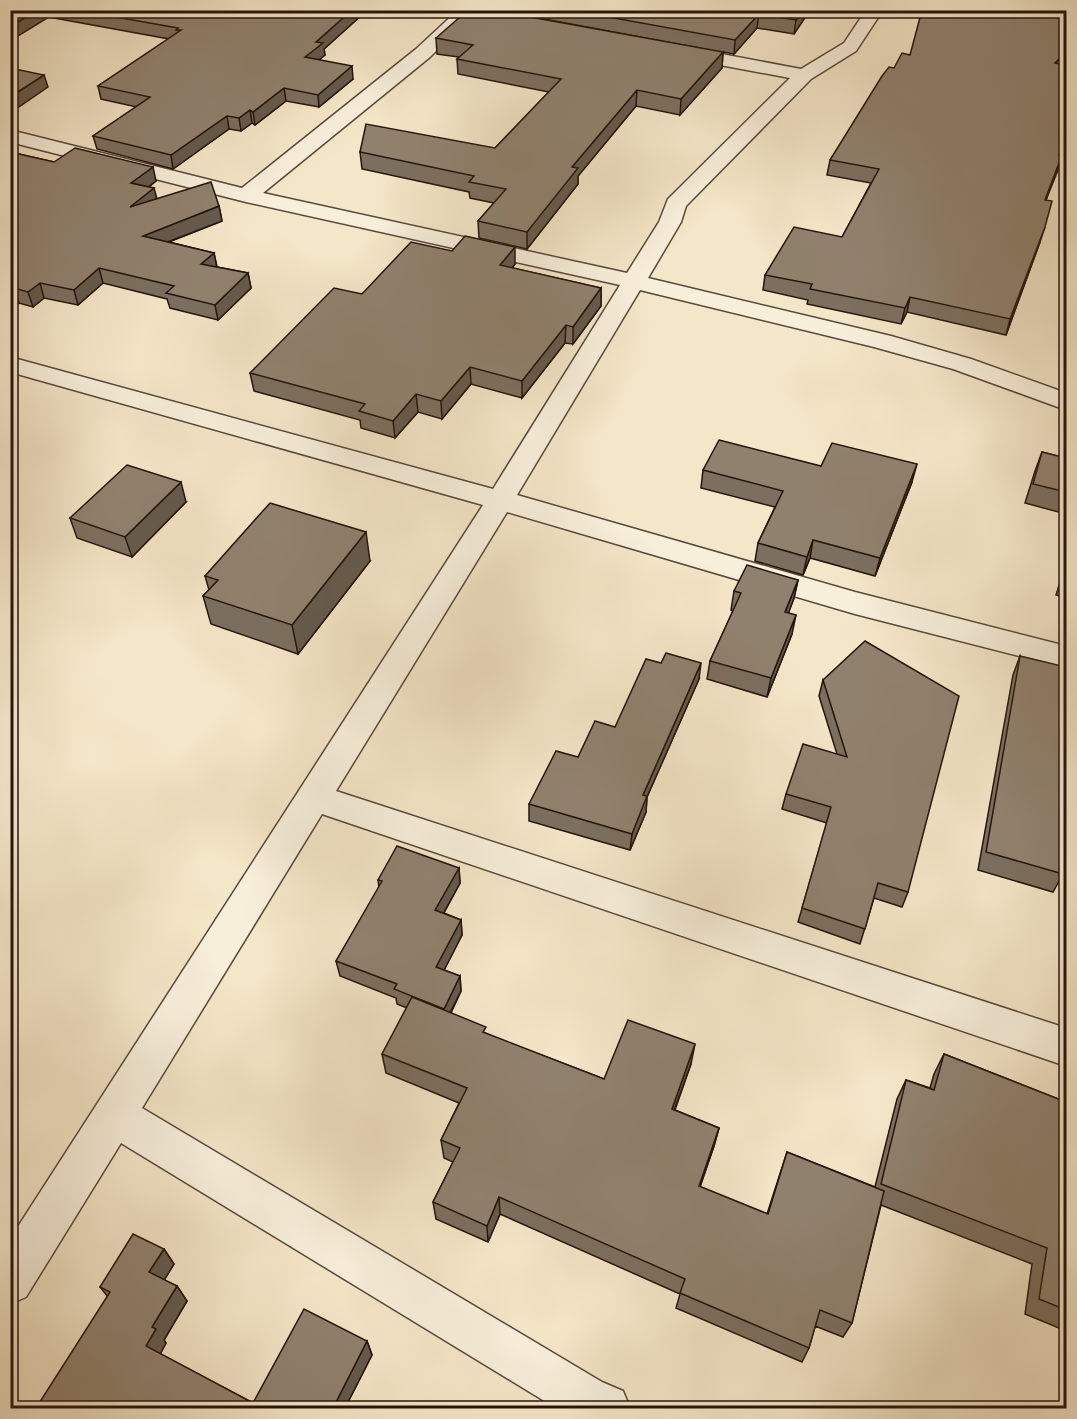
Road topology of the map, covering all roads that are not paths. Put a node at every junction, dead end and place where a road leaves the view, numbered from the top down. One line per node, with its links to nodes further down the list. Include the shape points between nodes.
1 (875, 10): 5 (street, via 850,47)
2 (467, 12): 3 (street); 7 (street, via 423,53)
3 (489, 17)
4 (664, 49): 5 (street)
5 (804, 75): 8 (street, via 676,204 670,222)
6 (10, 136): 7 (street)
7 (246, 196): 8 (street)
8 (632, 282): 10 (street, via 882,341 962,364); 11 (street)
9 (10, 364): 11 (street)
10 (1066, 402)
11 (500, 500): 12 (street, via 855,603); 13 (street)
12 (1066, 657)
13 (313, 797): 14 (street); 15 (street)
14 (1066, 1047)
15 (114, 1114): 16 (street); 17 (street, via 575,1393)
16 (10, 1281)
17 (606, 1408)

